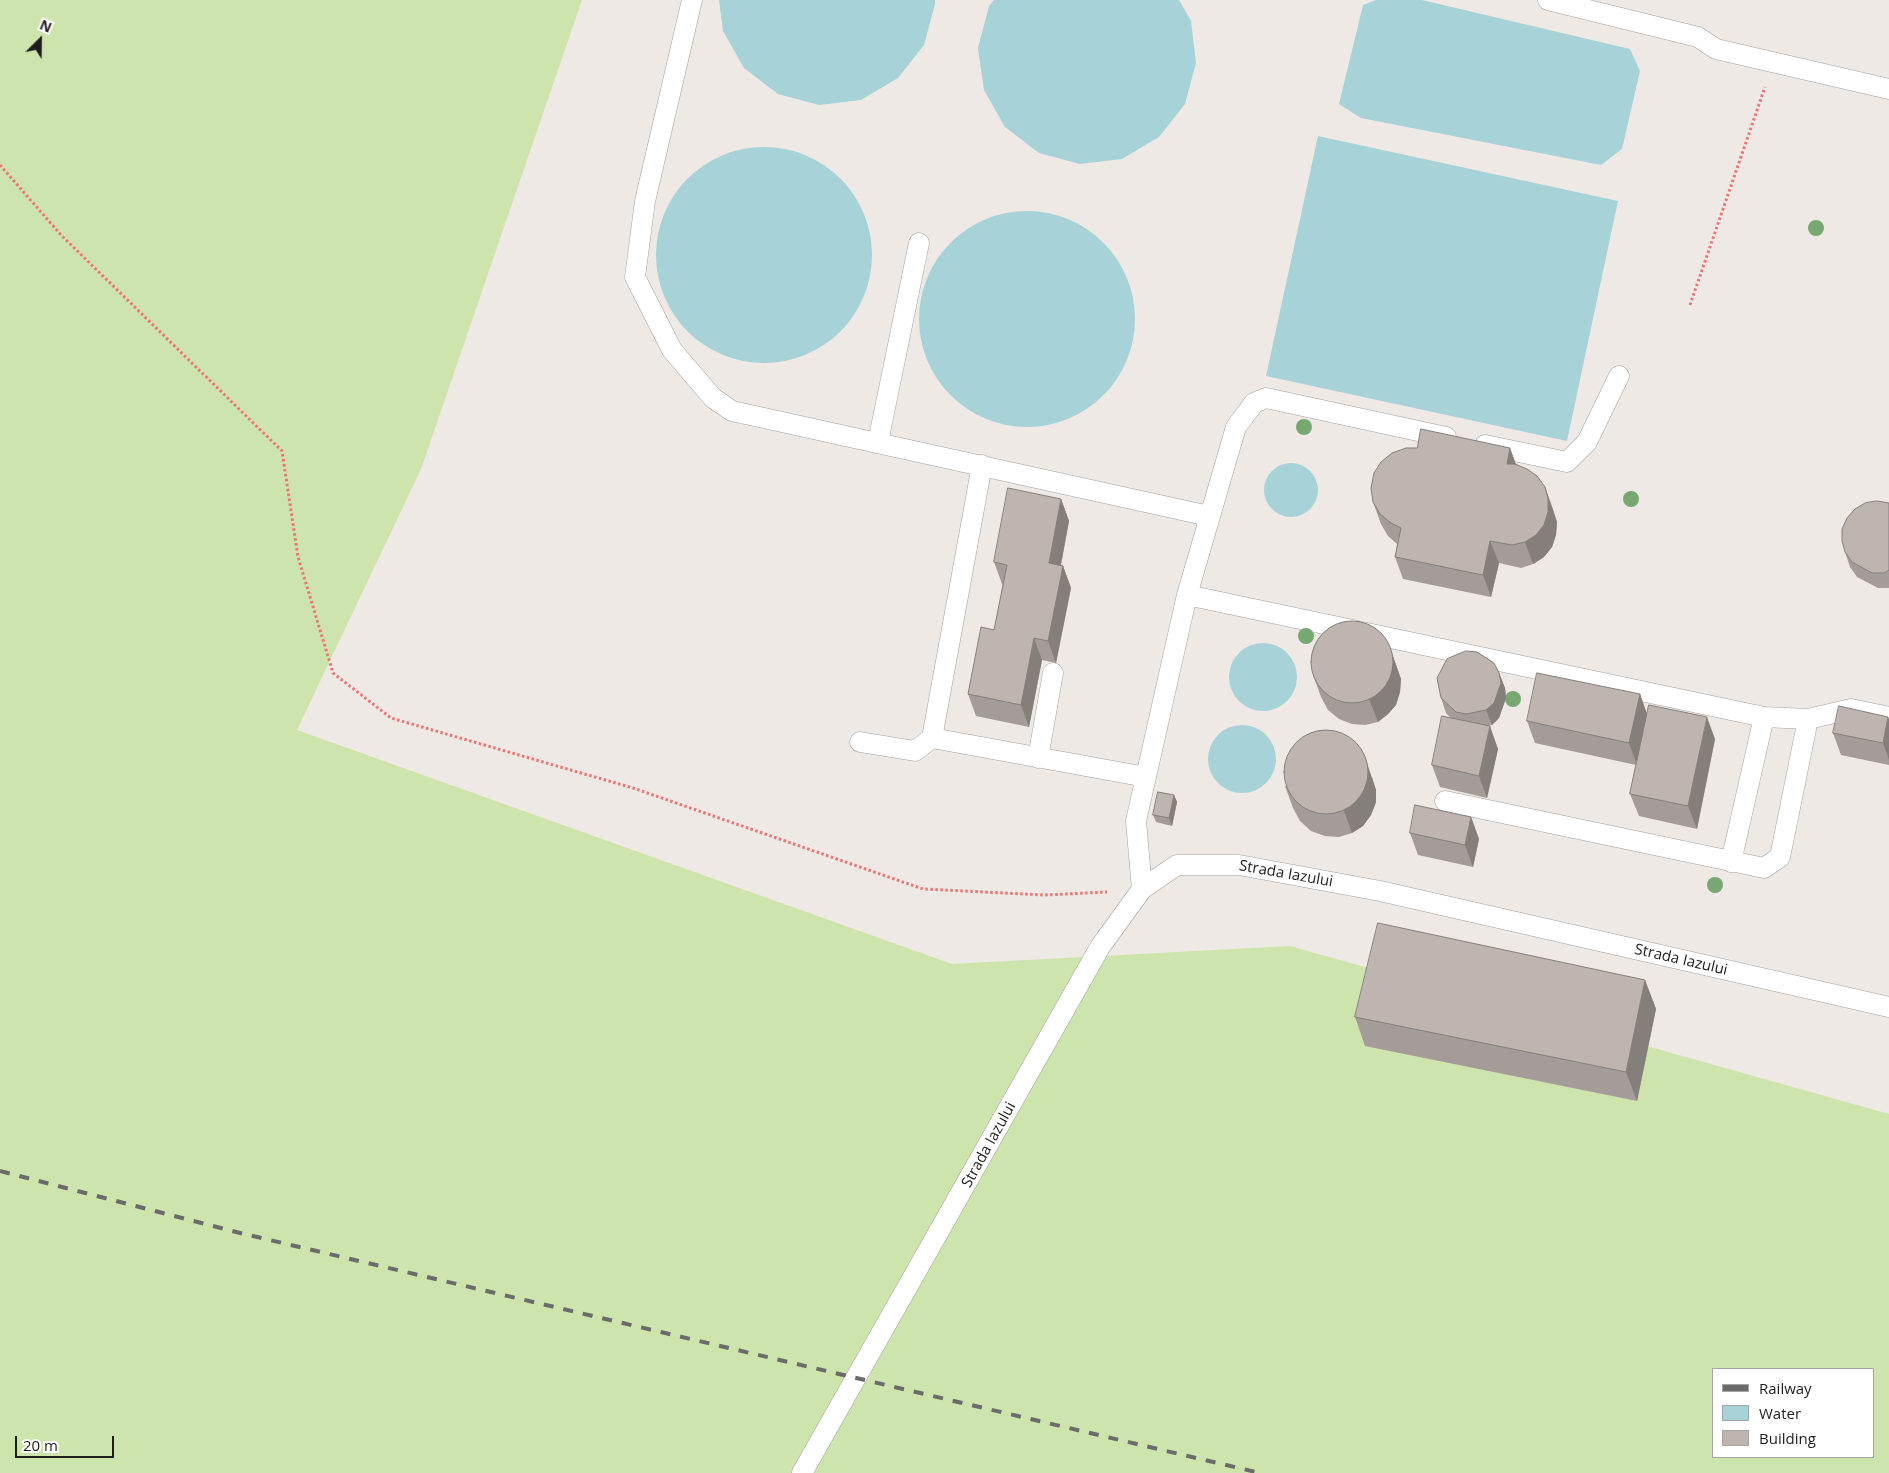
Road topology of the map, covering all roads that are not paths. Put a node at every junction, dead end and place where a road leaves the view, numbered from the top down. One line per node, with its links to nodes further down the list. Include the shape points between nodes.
1 (692, 0): 6 (lane, via 645,201 635,277 672,350 713,398 732,411)
2 (1548, 0): 3 (lane, via 1698,38 1716,49)
3 (1889, 89)
4 (919, 243): 6 (lane)
5 (1619, 376): 8 (lane, via 1587,442 1566,462 1266,398 1254,403 1236,427)
6 (878, 442): 7 (lane)
7 (982, 465): 8 (lane); 14 (lane)
8 (1209, 516): 9 (lane)
9 (1187, 595): 11 (lane); 17 (lane)
10 (1053, 673): 16 (lane)
11 (1764, 717): 13 (lane); 19 (lane)
12 (1889, 717): 13 (lane, via 1851,709)
13 (1808, 719): 19 (lane, via 1780,857 1764,868)
14 (932, 738): 15 (lane, via 915,751); 16 (lane)
15 (860, 742)
16 (1038, 758): 17 (lane)
17 (1146, 777): 20 (lane, via 1136,821)
18 (1445, 801): 19 (lane)
19 (1731, 862)
20 (1142, 890): 21 (lane, Strada Iazului, via 1177,865 1239,865 1380,891); 22 (lane, Strada Iazului, via 1100,947)
21 (1889, 1007)
22 (802, 1473)

